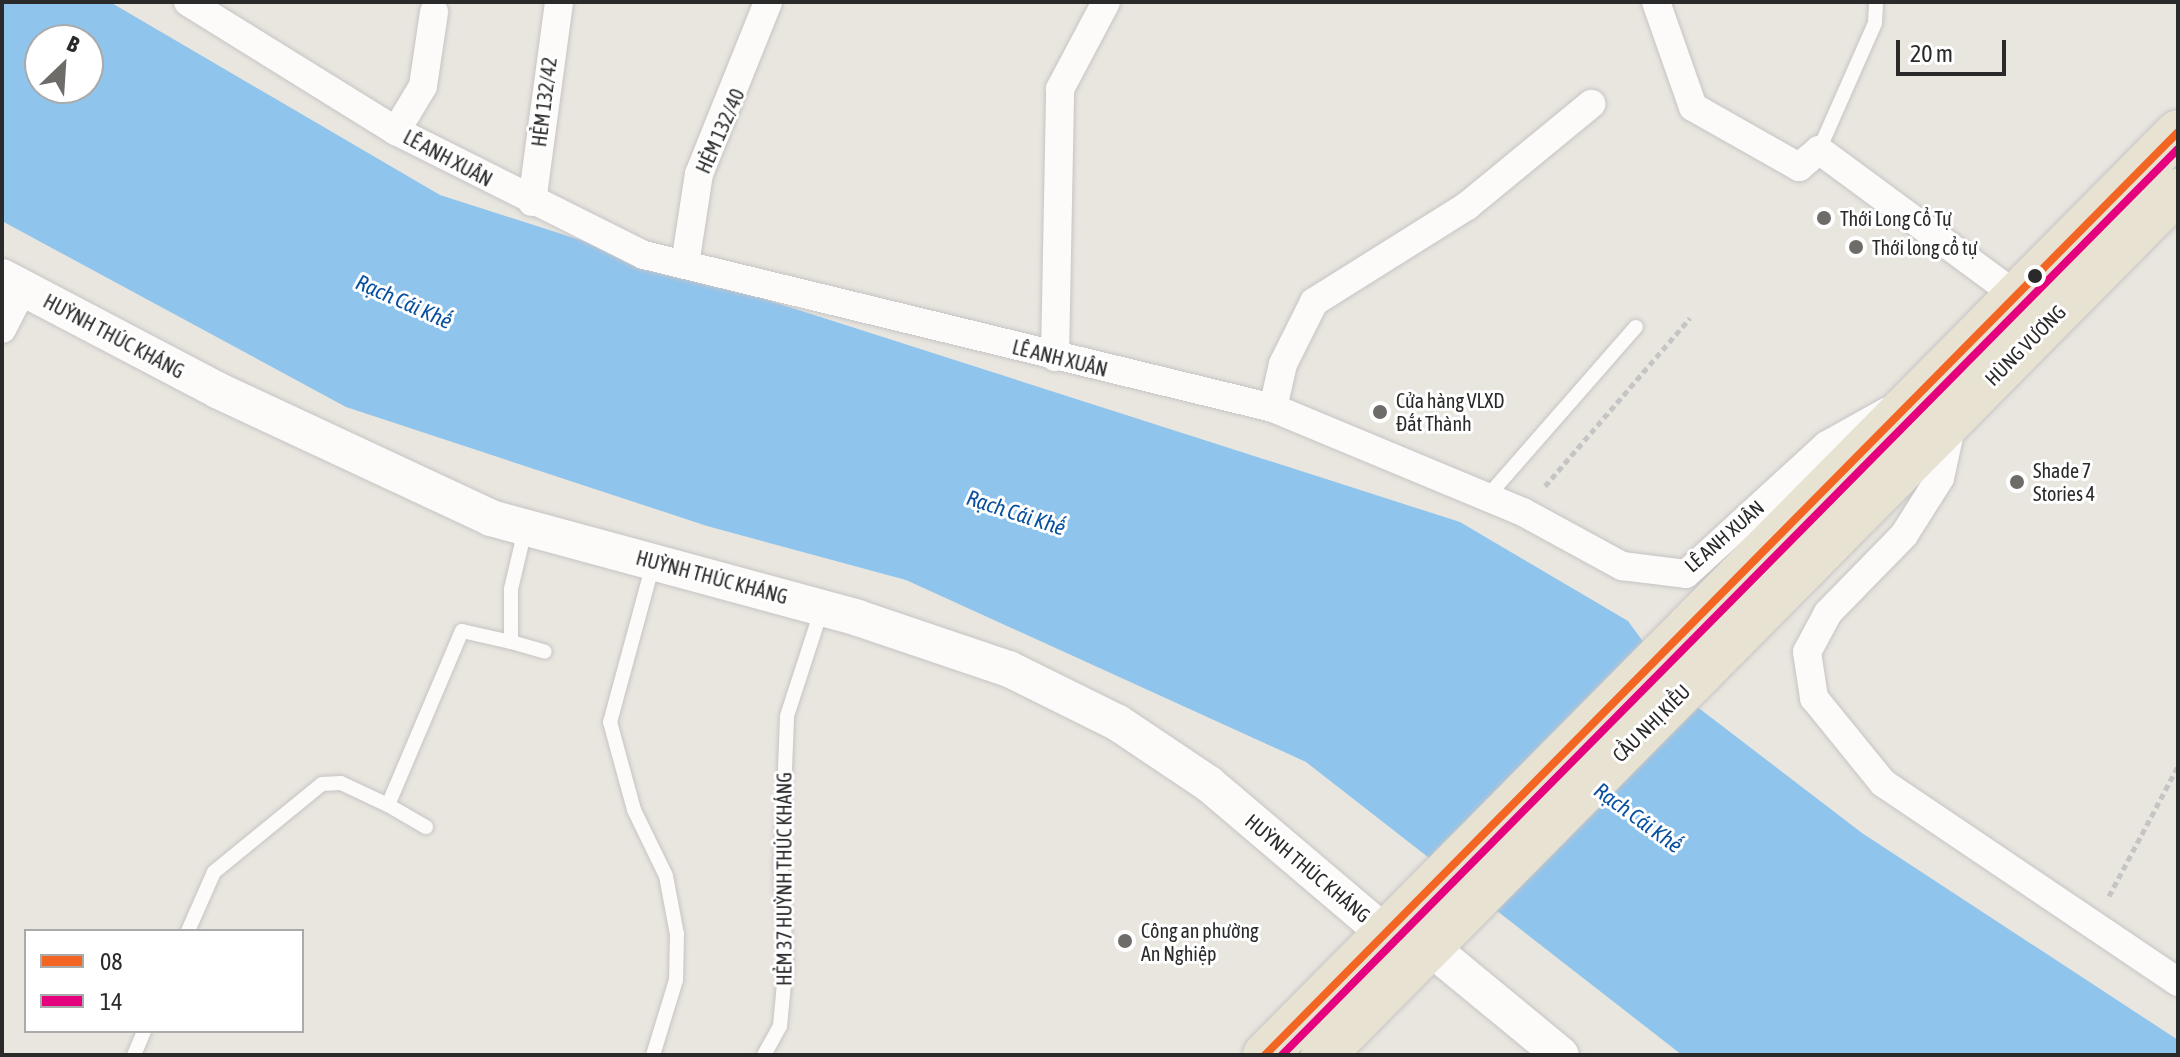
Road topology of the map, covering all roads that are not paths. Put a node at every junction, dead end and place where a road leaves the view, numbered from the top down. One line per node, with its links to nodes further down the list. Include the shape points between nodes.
1 (188, 2): 9 (street, LÊ ANH XUÂN)
2 (559, 2): 13 (street, HẺM 132/42)
3 (768, 2): 14 (street, HẺM 132/40, via 699,174)
4 (1106, 2): 19 (street, via 1060,89)
5 (1656, 2): 11 (street, via 1693,107 1799,167)
6 (1876, 2): 11 (lane, via 1875,23)
7 (434, 12): 9 (street, via 423,86)
8 (1591, 104): 21 (street, via 1467,206 1314,302 1283,364)
9 (396, 131): 13 (street, LÊ ANH XUÂN)
10 (2178, 132): 16 (highway, HÙNG VƯƠNG)
11 (1819, 150): 16 (street)
12 (2178, 191): 22 (highway, HÙNG VƯƠNG)
13 (532, 202): 14 (street, LÊ ANH XUÂN, via 644,255)
14 (685, 264): 19 (street, LÊ ANH XUÂN)
15 (12, 283): 18 (street); 25 (street, HUỲNH THÚC KHÁNG, via 219,391)
16 (2016, 295): 20 (highway, HÙNG VƯƠNG)
17 (1636, 327): 24 (lane)
18 (2, 329)
19 (1055, 357): 21 (street, LÊ ANH XUÂN)
20 (1910, 402): 23 (highway, HÙNG VƯƠNG); 24 (street, LÊ ANH XUÂN, via 1827,445 1686,574 1622,566)
21 (1273, 408): 24 (street, LÊ ANH XUÂN)
22 (1953, 418): 23 (highway, HÙNG VƯƠNG); 35 (street, via 1940,478 1904,535 1828,613 1807,652 1814,698 1883,783)
23 (1855, 486): 32 (highway, CẦU NHỊ KIỀU); 34 (highway, CẦU NHỊ KIỀU)
24 (1487, 497)
25 (525, 530): 26 (street, HUỲNH THÚC KHÁNG); 28 (lane, via 511,589)
26 (654, 561): 27 (street, HUỲNH THÚC KHÁNG); 38 (lane, via 610,722 634,810 666,876 677,934 676,980)
27 (822, 608): 32 (street, HUỲNH THÚC KHÁNG, via 1009,669 1118,723); 39 (lane, HẺM 37 HUỲNH THÚC KHÁNG, via 787,716 781,868 786,963 780,1026)
28 (511, 642): 29 (lane); 30 (lane, via 462,631)
29 (545, 652)
30 (388, 805): 31 (lane); 33 (lane, via 341,783 322,784 214,872)
31 (426, 827)
32 (1401, 919): 40 (highway, CẦU NHỊ KIỀU)
33 (189, 929)
34 (1431, 948): 41 (highway, CẦU NHỊ KIỀU); 42 (street)
35 (2178, 982)
36 (143, 1033): 37 (lane)
37 (134, 1055)
38 (653, 1055)
39 (764, 1055)
40 (1265, 1055)
41 (1323, 1055)
42 (1561, 1055)

